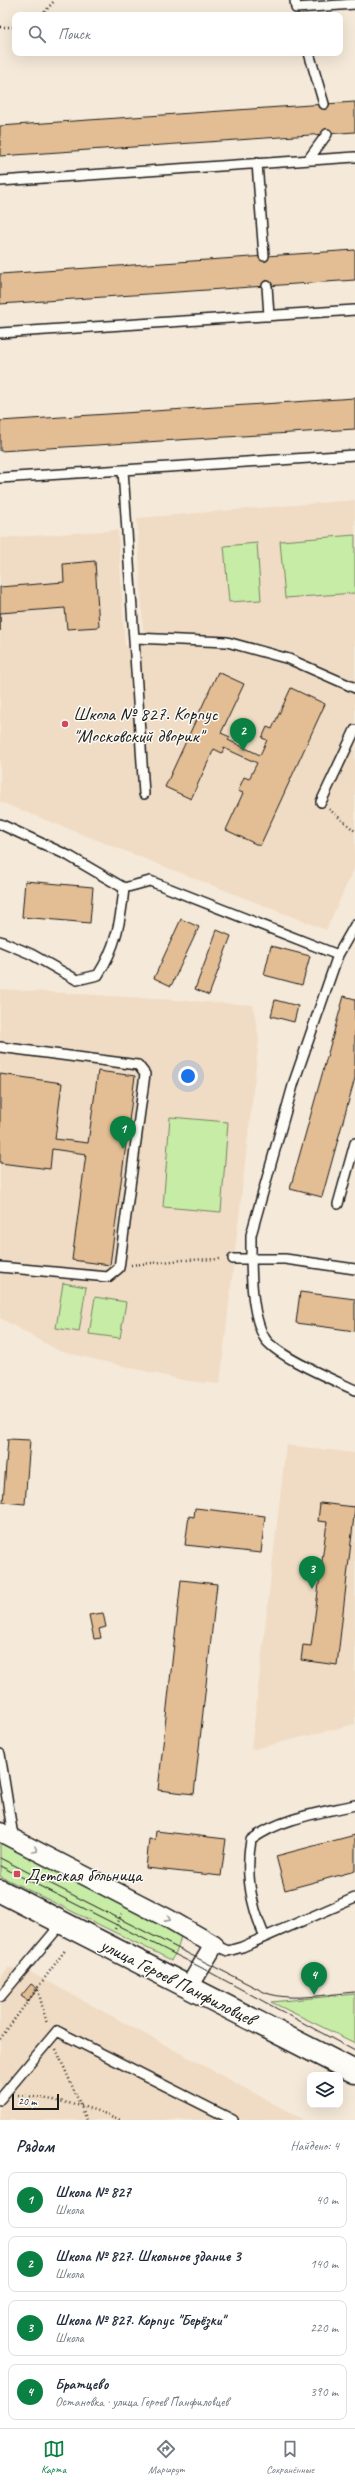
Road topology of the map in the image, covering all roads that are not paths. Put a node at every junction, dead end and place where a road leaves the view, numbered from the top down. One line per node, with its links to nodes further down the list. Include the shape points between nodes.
1 (355, 4): 2 (lane)
2 (296, 8)
3 (310, 56): 4 (lane)
4 (324, 104)
5 (327, 134): 7 (lane)
6 (355, 157): 7 (lane)
7 (308, 160): 8 (lane)
8 (257, 163): 9 (lane); 10 (lane)
9 (0, 181)
10 (264, 256)
11 (267, 286): 13 (lane)
12 (355, 310): 13 (lane)
13 (269, 316): 14 (lane)
14 (0, 333)
15 (355, 455): 16 (lane)
16 (123, 470): 17 (lane); 18 (lane)
17 (0, 478)
18 (134, 638): 19 (lane, via 228,642 289,659); 21 (lane)
19 (355, 688)
20 (355, 730): 22 (lane)
21 (144, 794)
22 (321, 802)
23 (0, 824): 24 (lane, via 69,856)
24 (124, 888): 26 (lane, via 120,925 110,956 98,975 77,980 31,954); 28 (lane, via 150,881)
25 (355, 925): 27 (lane)
26 (0, 941)
27 (351, 941): 28 (lane)
28 (338, 955): 33 (lane, via 294,1082 251,1235)
29 (0, 1047): 34 (lane, via 138,1065 145,1074 119,1268 108,1277)
30 (355, 1143): 31 (lane)
31 (338, 1204)
32 (233, 1259): 33 (lane)
33 (251, 1259): 35 (lane, via 285,1259); 36 (lane, via 258,1319 264,1338 299,1362)
34 (0, 1267)
35 (355, 1269)
36 (355, 1390)
37 (0, 1754): 40 (lane, via 12,1830)
38 (355, 1805): 44 (lane, via 265,1829 251,1840 247,1863 257,1920)
39 (0, 1832): 40 (street)
40 (17, 1840): 45 (street, one-way to 45)
41 (0, 1892): 43 (main road, улица Героев Панфиловцев)
42 (355, 1898): 44 (lane)
43 (63, 1922): 46 (main road, улица Героев Панфиловцев); 47 (lane)
44 (265, 1937): 45 (lane, via 228,1951)
45 (214, 1945): 46 (street)
46 (188, 1987): 48 (main road, улица Героев Панфиловцев)
47 (0, 1997)
48 (355, 2072)
49 (2, 2097): 50 (lane, via 57,2031)
50 (220, 2117): 51 (lane)
51 (233, 2120)

